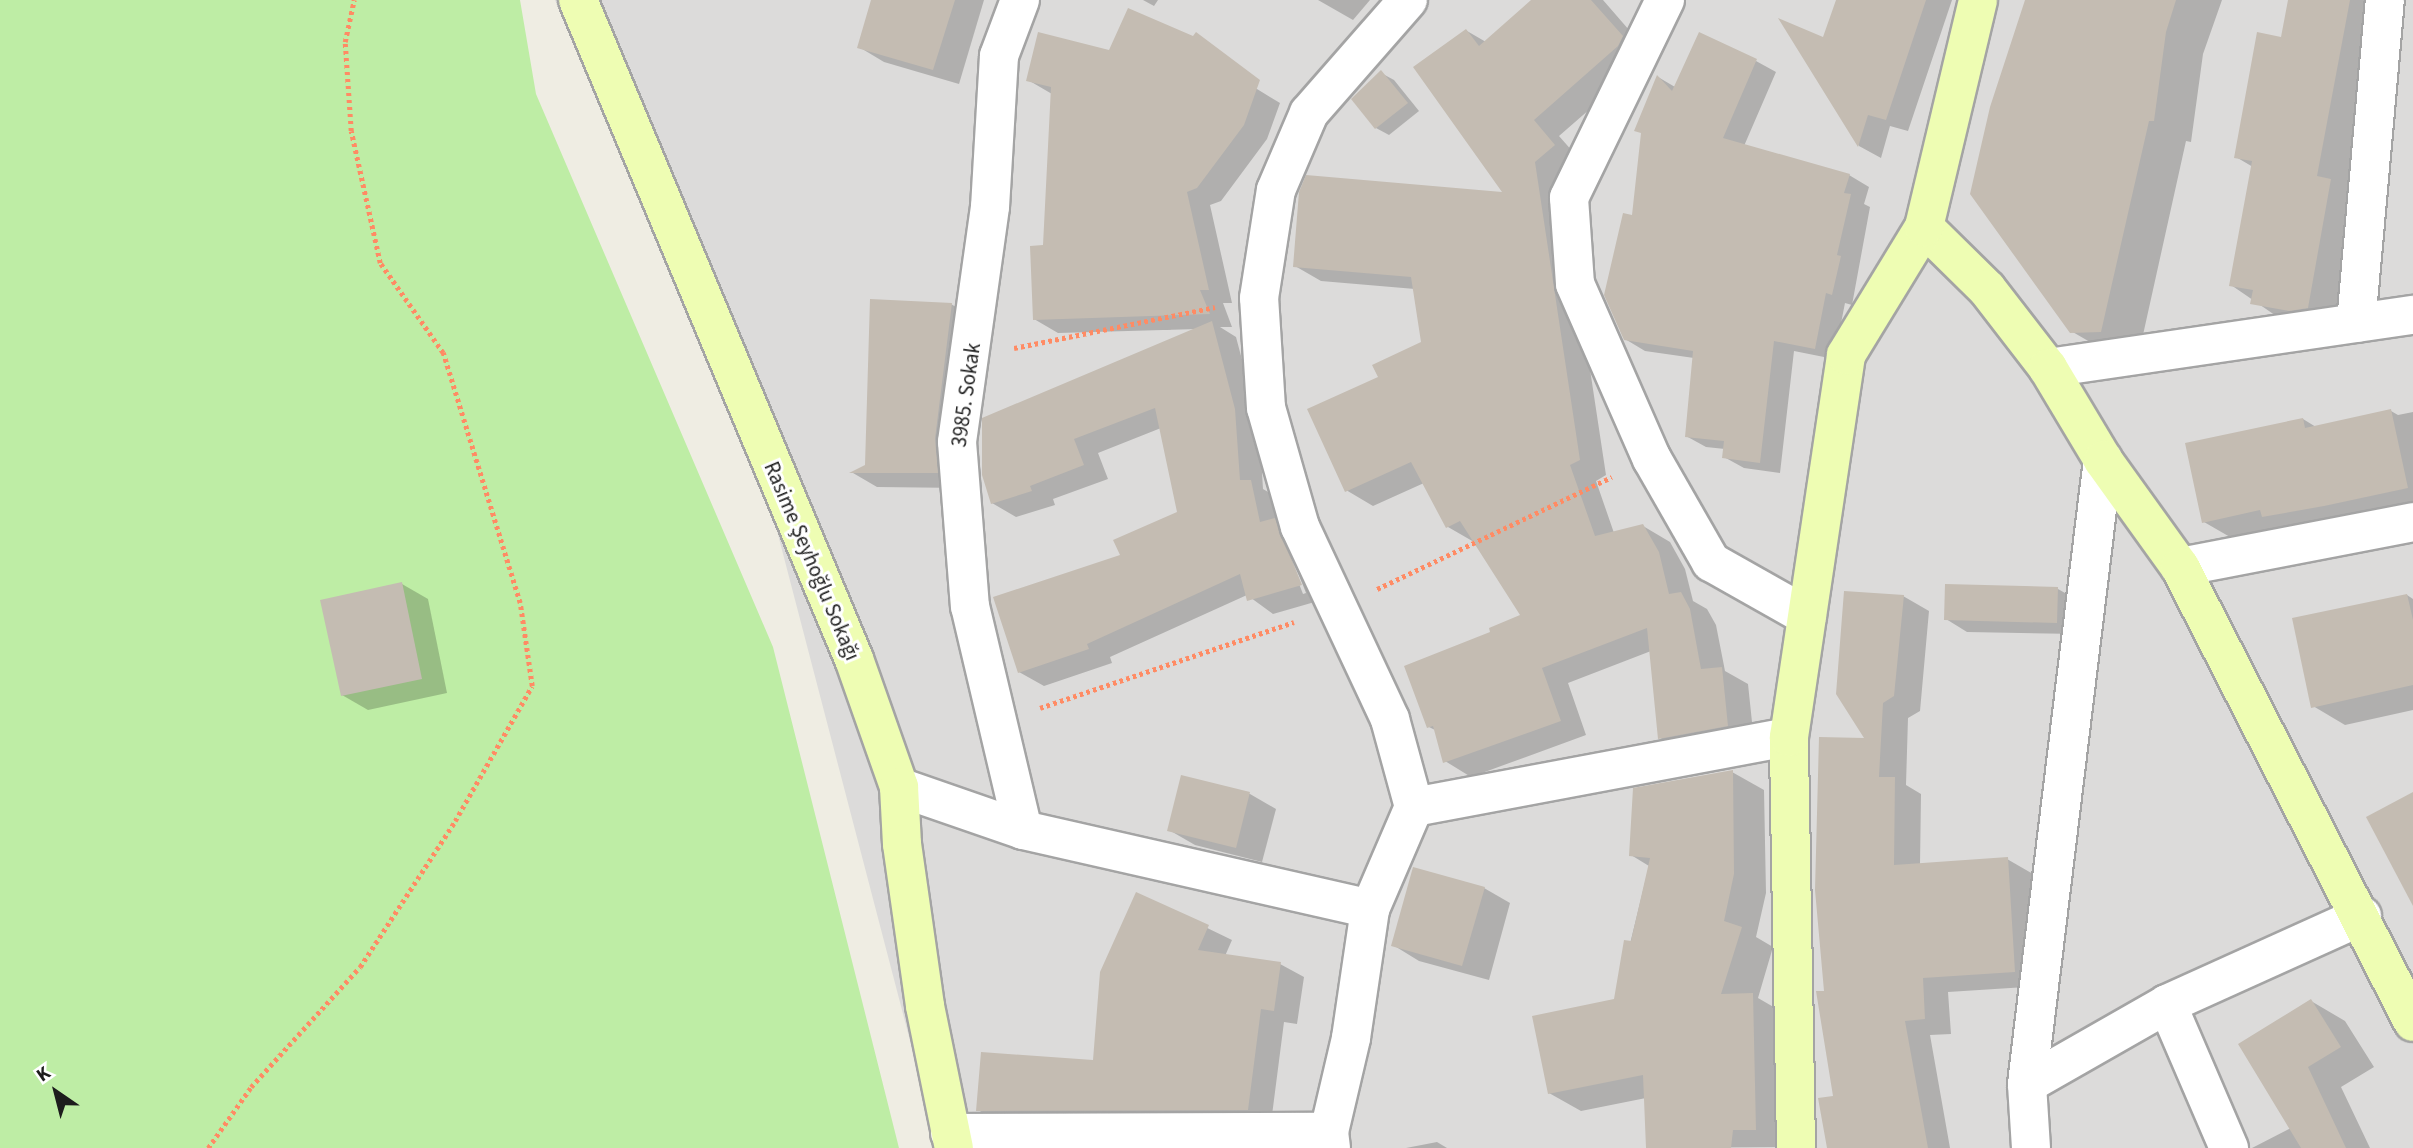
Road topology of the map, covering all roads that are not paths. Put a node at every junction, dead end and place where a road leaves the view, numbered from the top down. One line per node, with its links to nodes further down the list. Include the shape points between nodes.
1 (578, 0): 16 (street, Rasime Şeyhoğlu Sokağı, via 853,659)
2 (1020, 0): 18 (street, 3985. Sokak, via 999,56 990,207 957,442 971,606)
3 (1408, 0): 17 (street, via 1308,113 1276,190 1259,298 1266,408 1300,527 1390,719)
4 (1665, 0): 14 (street, via 1569,198 1575,284 1652,459 1711,562)
5 (1978, 0): 7 (street)
6 (2385, 0): 9 (street)
7 (1924, 228): 10 (street, via 1987,289); 14 (street, via 1846,355)
8 (2413, 315): 9 (street)
9 (2356, 323): 10 (street)
10 (2048, 368): 11 (street)
11 (2103, 460): 13 (street); 23 (street)
12 (2413, 522): 13 (street)
13 (2180, 566): 20 (street)
14 (1807, 616): 15 (street)
15 (1789, 737): 17 (street); 26 (street)
16 (898, 787): 18 (street); 24 (street, Rasime Şeyhoğlu Sokağı, via 925,1006)
17 (1414, 807): 19 (street)
18 (1023, 830): 19 (street)
19 (1370, 909): 25 (street)
20 (2362, 916): 21 (street); 22 (street)
21 (2168, 1004): 23 (street); 28 (street)
22 (2413, 1022)
23 (2027, 1084): 27 (street)
24 (952, 1140): 25 (street)
25 (1330, 1140)
26 (1796, 1148)
27 (2031, 1148)
28 (2229, 1148)

